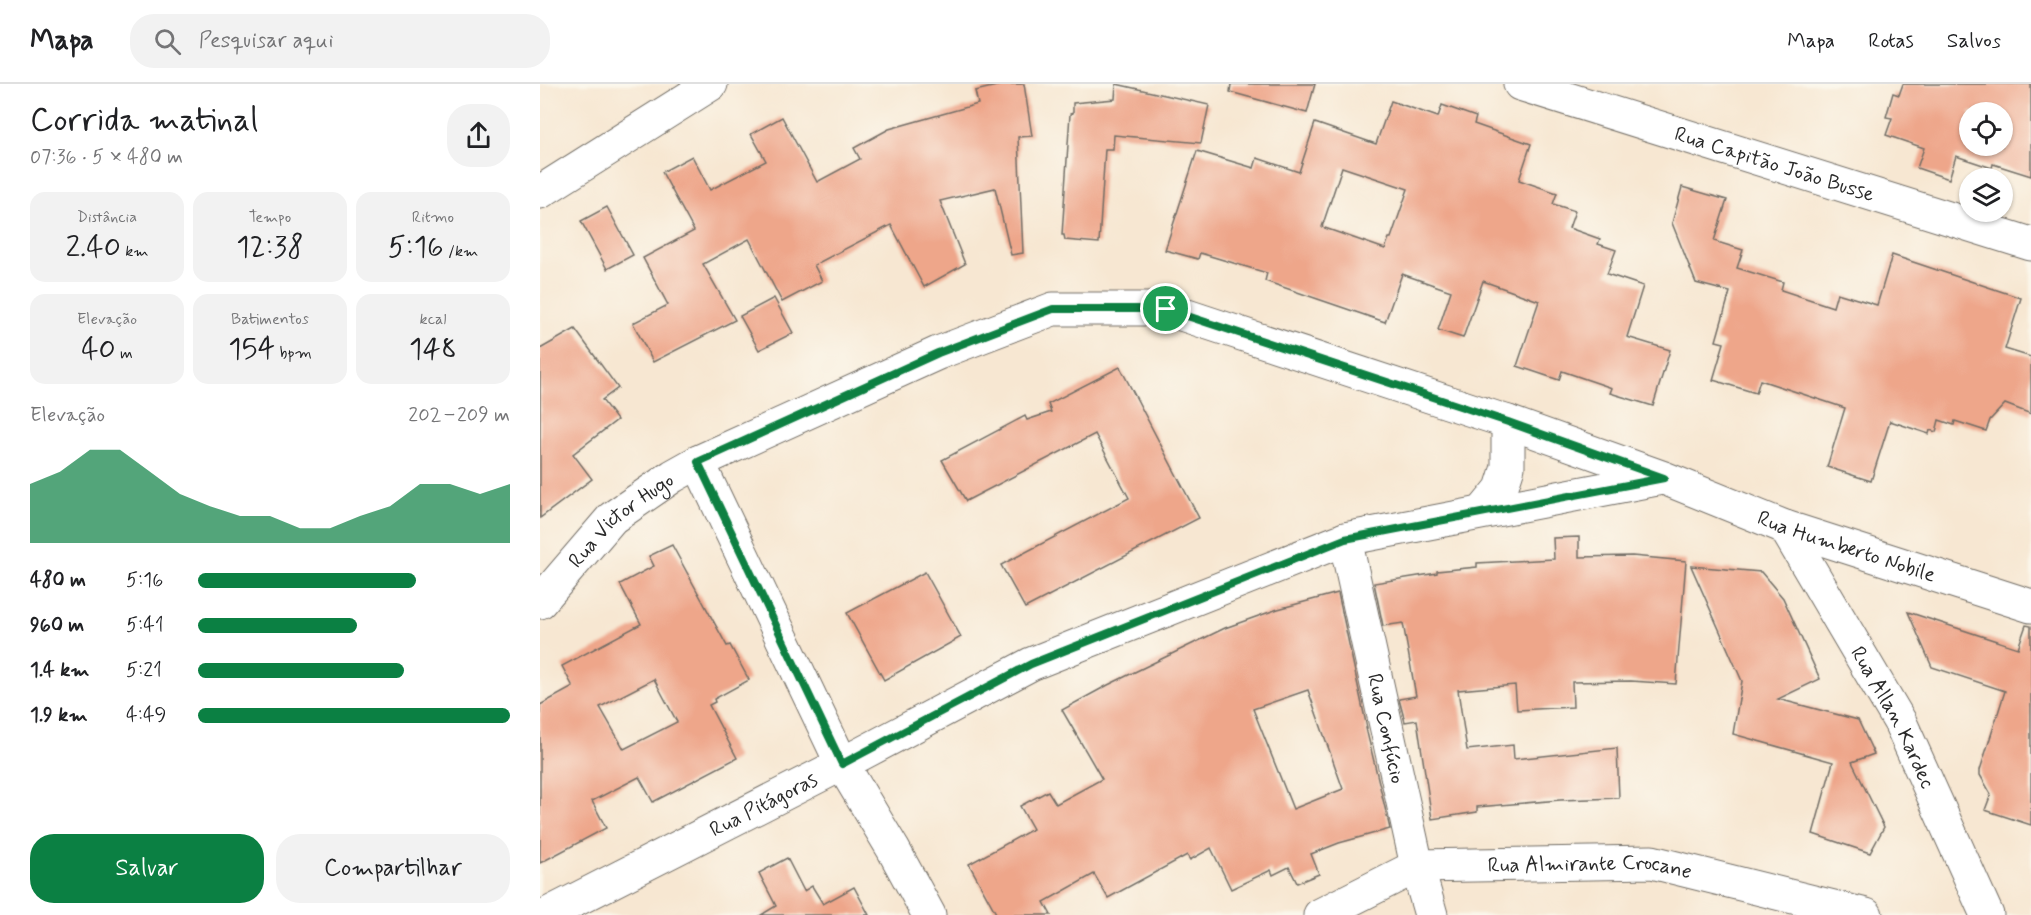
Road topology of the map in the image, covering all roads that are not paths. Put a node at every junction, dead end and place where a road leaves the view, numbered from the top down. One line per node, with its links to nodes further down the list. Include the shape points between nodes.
1 (711, 84): 3 (street)
2 (1520, 84): 4 (street, Rua Capitão João Busse)
3 (540, 192)
4 (2031, 244)
5 (1508, 422): 6 (street, Rua Victor Hugo, via 1166,309 1053,309 938,353); 7 (street, Rua Victor Hugo); 8 (street, via 1508,467 1501,489)
6 (698, 462): 11 (street, Rua Victor Hugo, via 612,518); 13 (street)
7 (1664, 478): 8 (street, Rua Pitágoras); 9 (street, Rua Humberto Nobile)
8 (1482, 512): 10 (street, Rua Pitágoras)
9 (1785, 527): 12 (street, Rua Humberto Nobile); 20 (street, Rua Allan Kardec, via 1900,722)
10 (1345, 539): 13 (street, Rua Pitágoras, via 1031,664); 14 (street, Rua Confúcio)
11 (540, 602)
12 (2031, 606)
13 (842, 764): 15 (street, Rua Pitágoras); 16 (street, via 894,849)
14 (1417, 866): 17 (street, Rua Almirante Crocane); 18 (street, Rua Confúcio); 19 (street, Rua Almirante Crocane, via 1652,862)
15 (546, 915)
16 (928, 915)
17 (1320, 915)
18 (1431, 915)
19 (1866, 915)
20 (1987, 915)

